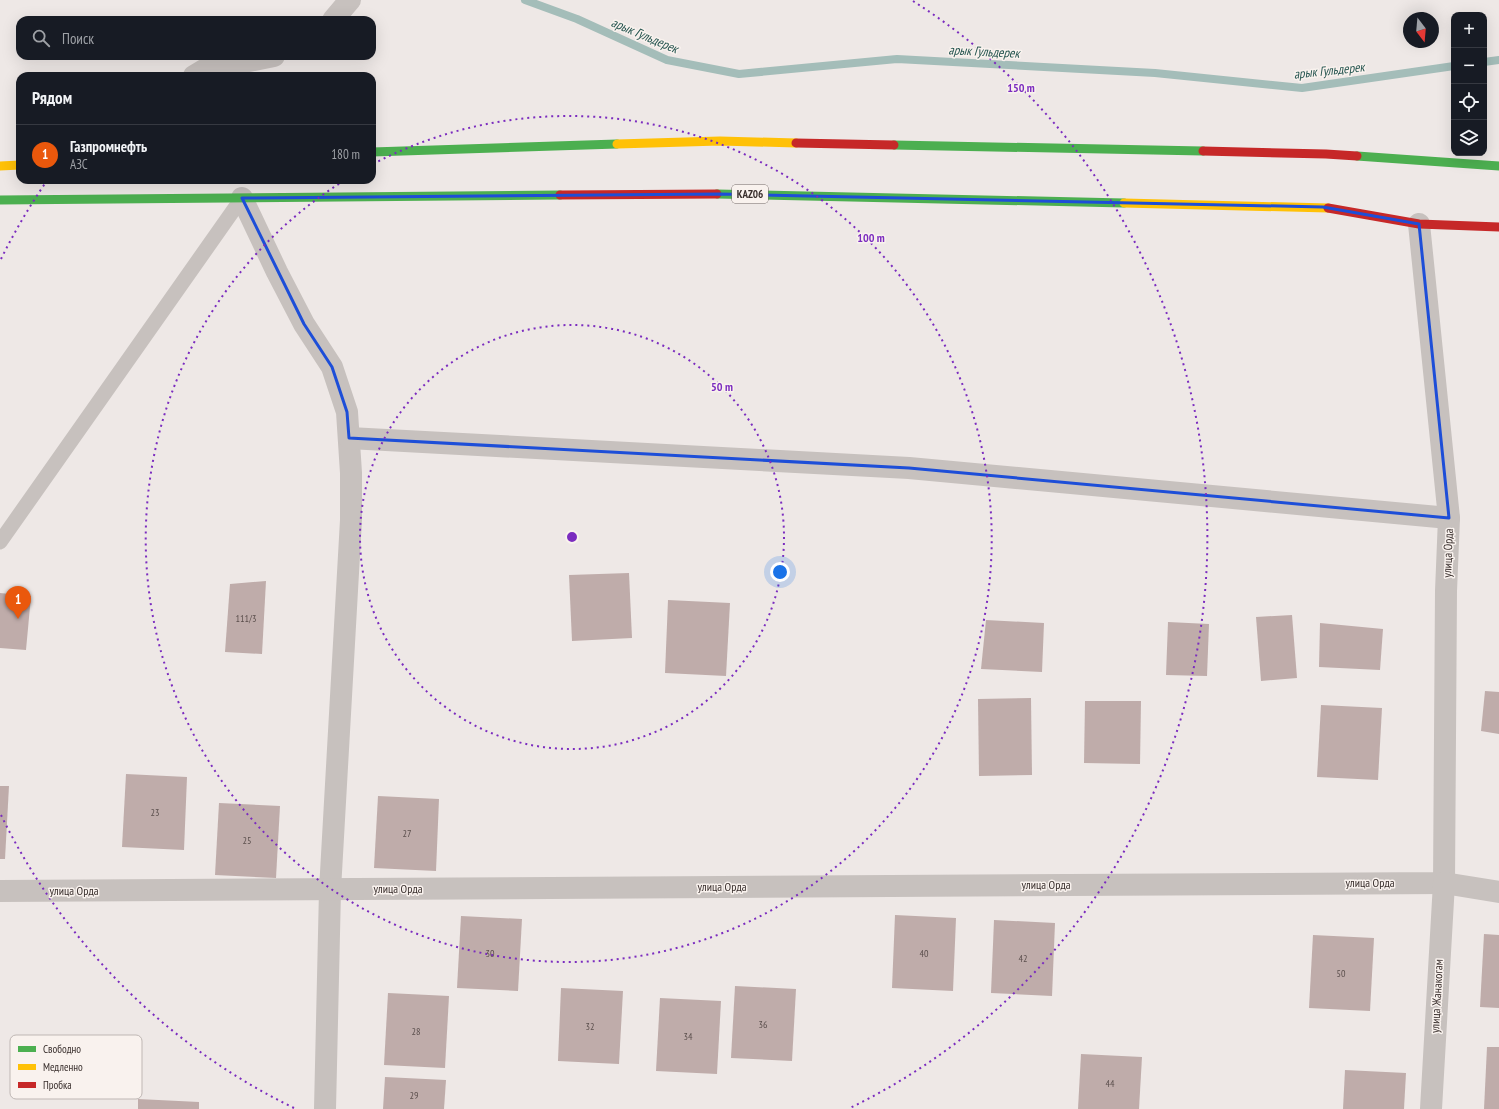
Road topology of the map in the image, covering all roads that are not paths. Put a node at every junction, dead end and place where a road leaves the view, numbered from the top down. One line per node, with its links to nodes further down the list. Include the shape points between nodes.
1 (350, 0): 2 (street)
2 (336, 16)
3 (254, 60): 4 (street)
4 (201, 72)
5 (376, 152): 8 (highway, via 720,141 1326,154)
6 (16, 165): 7 (highway)
7 (0, 166)
8 (1499, 166)
9 (242, 192): 10 (highway, KАZ06); 11 (highway, KАZ06, via 720,194 1323,207); 13 (street, via 277,272 304,324 332,367 347,412); 15 (lane)
10 (0, 200)
11 (1419, 224): 12 (highway, KАZ06); 14 (street, улица Орда)
12 (1499, 227)
13 (349, 438): 14 (street, via 909,468); 17 (street, via 351,520)
14 (1449, 518): 16 (street, улица Орда)
15 (0, 542)
16 (1444, 883): 17 (street, улица Орда); 19 (street, улица Орда); 21 (street, улица Жанакогам)
17 (330, 890): 18 (street, улица Орда); 20 (street)
18 (0, 891)
19 (1499, 892)
20 (324, 1109)
21 (1431, 1109)

